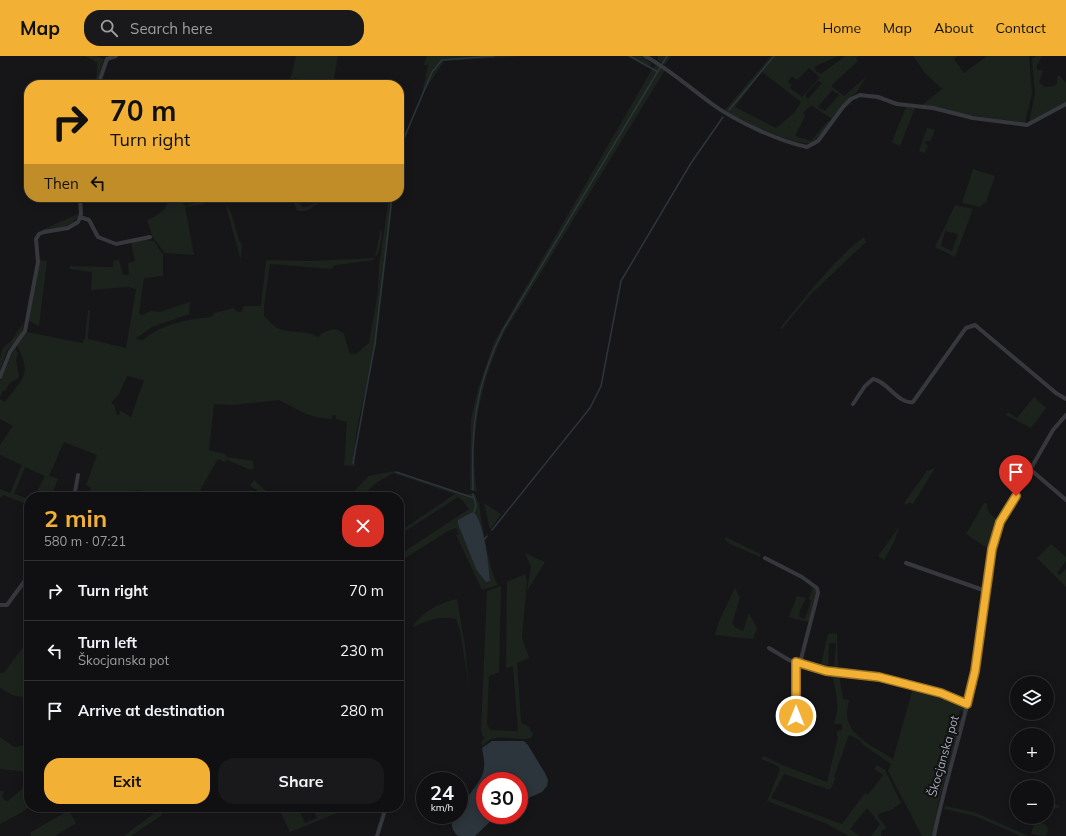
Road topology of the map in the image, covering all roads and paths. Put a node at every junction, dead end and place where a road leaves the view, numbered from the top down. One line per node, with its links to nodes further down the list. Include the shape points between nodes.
1 (116, 56): 3 (street)
2 (645, 56): 5 (street, via 727,114 786,141 807,147 818,141 843,107 860,95 973,118 1027,125)
3 (107, 58): 4 (street)
4 (100, 80)
5 (1066, 104)
6 (80, 202): 7 (street)
7 (80, 217): 8 (street, via 89,220 98,236 116,244); 9 (street, via 78,222 68,228 44,232 36,238 38,262 25,331 10,352)
8 (150, 237)
9 (0, 377)
10 (1066, 399): 11 (street, via 1023,367 975,325 966,328 913,402 904,400 883,383 873,379)
11 (852, 404)
12 (1066, 415): 13 (street, Škocjanska pot, via 1053,430)
13 (1031, 470): 16 (street); 20 (street, Škocjanska pot, via 1000,522 992,549)
14 (78, 475): 15 (street)
15 (75, 492)
16 (1066, 500)
17 (765, 558): 23 (street, via 818,588)
18 (906, 563): 20 (street)
19 (24, 582): 21 (street, via 7,605)
20 (986, 591): 24 (street, Škocjanska pot, via 975,671)
21 (0, 606)
22 (769, 648): 23 (street)
23 (798, 663): 24 (street, via 826,671 879,677 941,693); 25 (street, via 796,716)
24 (967, 704): 28 (street, Škocjanska pot)
25 (790, 719)
26 (384, 812): 27 (street)
27 (377, 836)
28 (934, 836)

